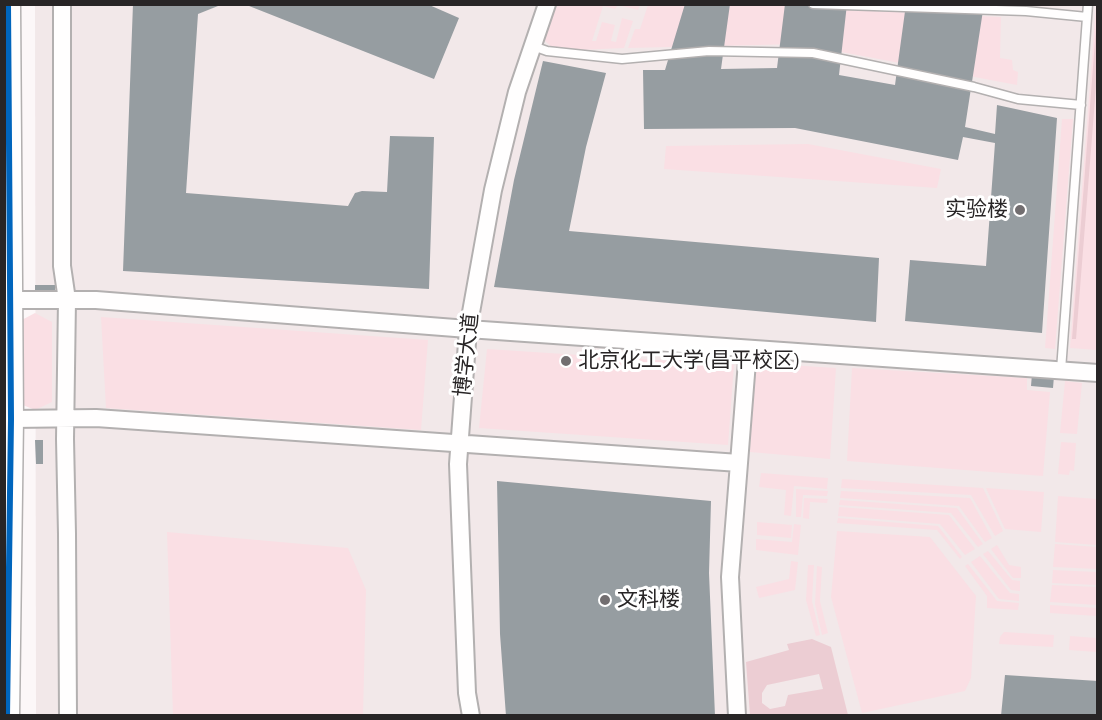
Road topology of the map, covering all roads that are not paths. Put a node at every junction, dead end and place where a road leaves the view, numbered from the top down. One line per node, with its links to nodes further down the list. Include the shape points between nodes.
1 (8, 4): 9 (street)
2 (62, 4): 11 (street, via 62,266)
3 (547, 4): 7 (street, 博学大道)
4 (813, 4): 6 (lane, via 1026,11)
5 (1088, 4): 6 (lane)
6 (1087, 17): 8 (lane)
7 (533, 46): 8 (lane, via 622,59 709,51 813,52 1018,99); 12 (street, 博学大道, via 517,92 493,190)
8 (1081, 105): 14 (lane)
9 (7, 176): 10 (street)
10 (10, 300): 11 (street); 17 (street)
11 (67, 300): 12 (street); 16 (street)
12 (468, 329): 13 (street); 18 (street, 博学大道)
13 (748, 349): 14 (street); 19 (street)
14 (1060, 370): 15 (street)
15 (1098, 373)
16 (66, 417): 17 (street); 18 (street); 21 (street)
17 (11, 419): 20 (street)
18 (459, 442): 19 (street); 22 (street, 博学大道, via 460,543)
19 (739, 463): 23 (street, via 730,577)
20 (7, 716)
21 (68, 716)
22 (471, 716)
23 (737, 716)

